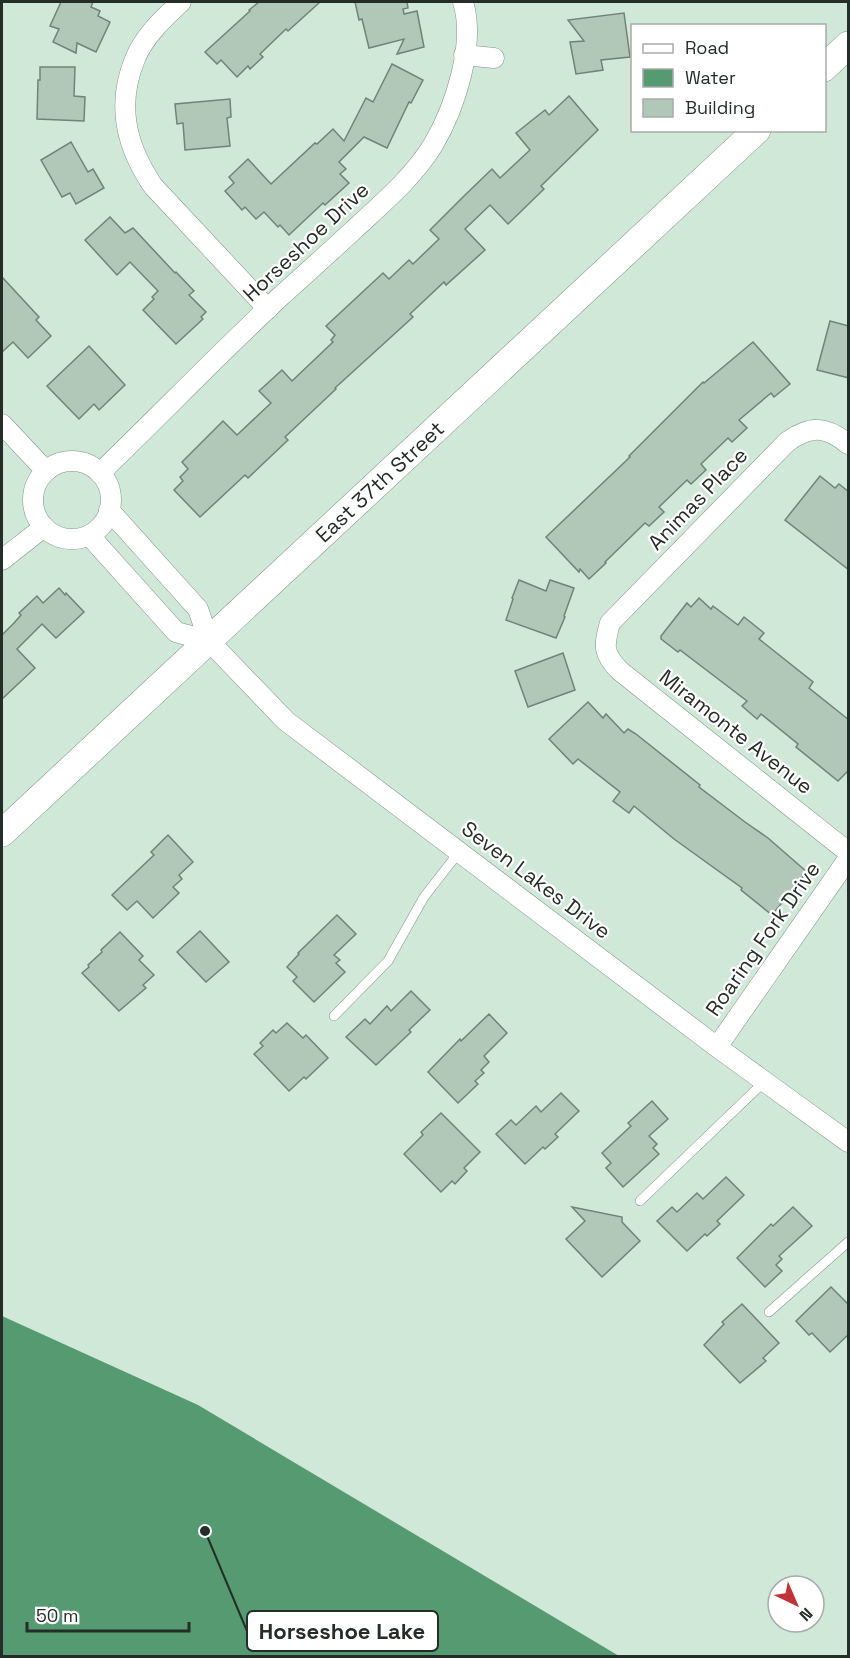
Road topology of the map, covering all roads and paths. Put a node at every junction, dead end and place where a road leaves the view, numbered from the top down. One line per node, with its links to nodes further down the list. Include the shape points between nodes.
1 (181, 2): 8 (street, via 150,33 135,58 128,81 126,129 141,168 153,186)
2 (463, 2): 4 (street, Horseshoe Drive, via 467,13)
3 (849, 45): 6 (main road)
4 (464, 55): 5 (street); 8 (street, Horseshoe Drive, via 449,115 416,169)
5 (494, 58)
6 (826, 67)
7 (755, 132): 17 (main road, East 37th Street)
8 (268, 309): 12 (street, Horseshoe Drive)
9 (2, 424): 11 (street)
10 (849, 444): 18 (street, Animas Place, via 824,430 799,434 787,442 610,623)
11 (46, 471): 12 (street, via 68,461 80,462); 14 (street, via 38,481 33,505)
12 (100, 473): 13 (street, via 110,495)
13 (109, 510): 15 (street, via 99,528); 17 (street, Seven Lakes Drive, via 198,609)
14 (44, 527): 15 (street, via 65,538); 16 (street)
15 (89, 535): 17 (street, via 176,632)
16 (2, 560)
17 (209, 641): 19 (main road, East 37th Street); 20 (street, Seven Lakes Drive, via 286,722)
18 (605, 643): 21 (street, Miramonte Avenue, via 620,671)
19 (2, 833)
20 (459, 852): 23 (lane, via 424,897 388,961); 24 (street, Seven Lakes Drive)
21 (849, 852)
22 (849, 859): 24 (street, Roaring Fork Drive)
23 (334, 1016)
24 (717, 1047): 25 (street, Seven Lakes Drive)
25 (765, 1081): 26 (street, Seven Lakes Drive); 27 (lane)
26 (849, 1142)
27 (640, 1201)
28 (849, 1242): 29 (lane)
29 (769, 1312)

